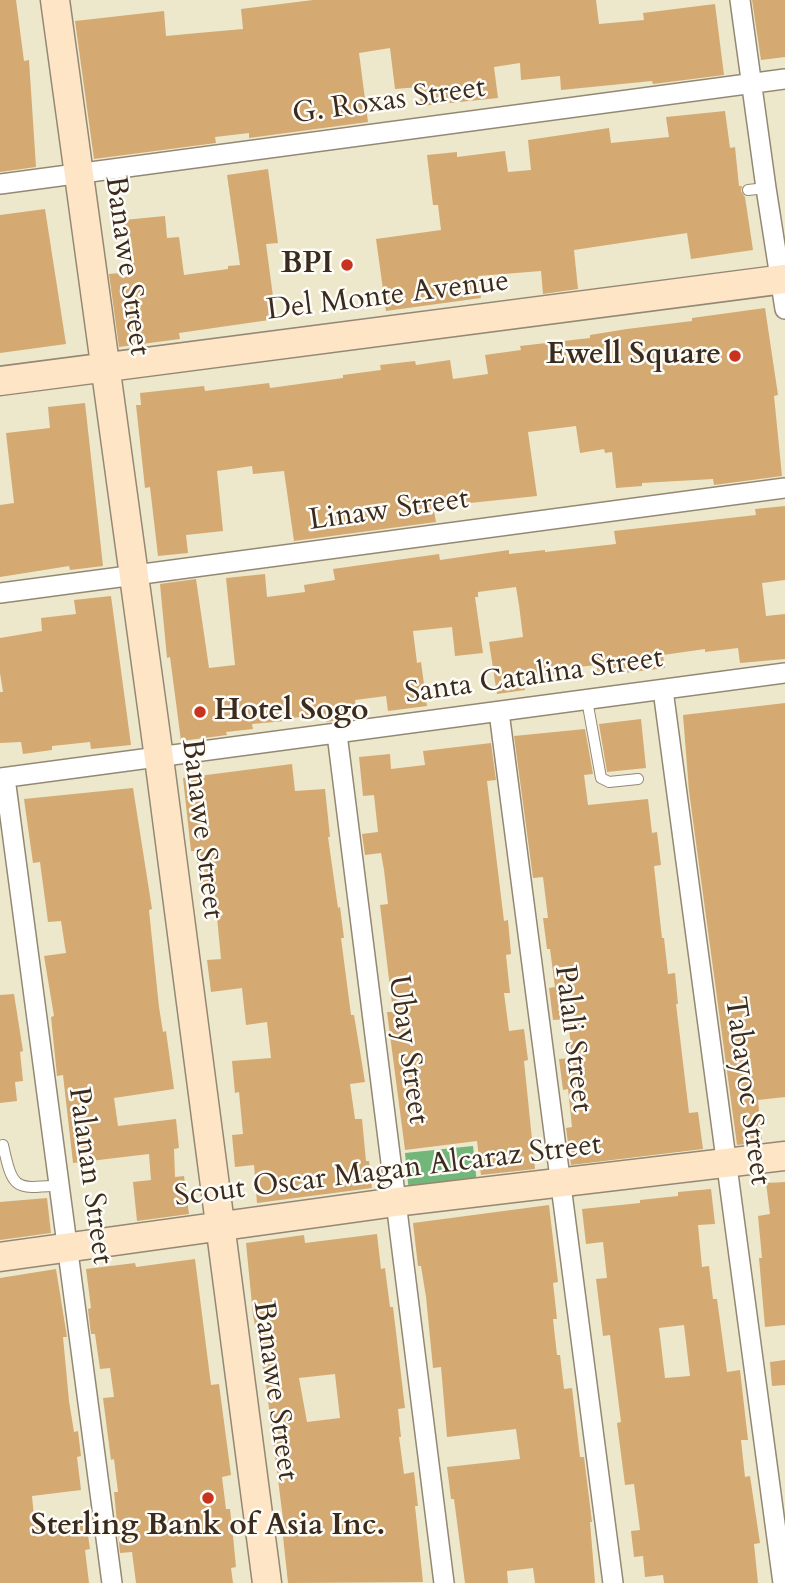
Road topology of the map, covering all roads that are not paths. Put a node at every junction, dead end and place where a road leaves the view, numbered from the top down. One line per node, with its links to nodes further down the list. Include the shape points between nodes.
1 (57, 0): 5 (main road, Banawe Street)
2 (740, 0): 4 (street)
3 (785, 79): 4 (street, G. Roxas Street)
4 (752, 83): 5 (street, G. Roxas Street); 7 (street, via 757,189)
5 (79, 174): 6 (street, G. Roxas Street); 9 (main road, Banawe Street)
6 (0, 184)
7 (783, 279): 8 (street); 9 (main road, Del Monte Avenue)
8 (785, 309)
9 (106, 367): 10 (main road, Del Monte Avenue); 12 (main road, Banawe Street)
10 (0, 381)
11 (785, 488): 12 (street, Linaw Street)
12 (134, 575): 13 (street, Linaw Street); 19 (main road, Banawe Street)
13 (0, 593)
14 (785, 673): 15 (street, Santa Catalina Street)
15 (663, 690): 16 (street, Santa Catalina Street); 24 (street, Tabayoc Street)
16 (587, 700): 17 (street, Santa Catalina Street); 21 (lane, via 601,778 609,782)
17 (499, 712): 18 (street, Santa Catalina Street); 25 (street, Palali Street)
18 (337, 734): 19 (street, Santa Catalina Street, via 193,747); 27 (street, Ubay Street)
19 (159, 758): 20 (street, Santa Catalina Street); 28 (main road, Banawe Street)
20 (3, 778): 26 (street, Palanan Street)
21 (638, 779)
22 (3, 1145): 26 (lane, via 16,1184 26,1188)
23 (785, 1156): 24 (main road, Scout Oscar Magan Alcaraz Street)
24 (726, 1163): 25 (main road, Scout Oscar Magan Alcaraz Street); 35 (street, Tabayoc Street)
25 (560, 1182): 27 (main road, Scout Oscar Magan Alcaraz Street); 34 (street, Palali Street)
26 (61, 1185): 29 (street, Palanan Street)
27 (396, 1202): 28 (main road, Scout Oscar Magan Alcaraz Street); 33 (street, Ubay Street)
28 (219, 1227): 29 (main road, Scout Oscar Magan Alcaraz Street); 32 (main road, Banawe Street)
29 (69, 1247): 30 (main road, Scout Oscar Magan Alcaraz Street); 31 (street, Palanan Street)
30 (0, 1257)
31 (112, 1583)
32 (267, 1583)
33 (444, 1583)
34 (613, 1583)
35 (783, 1583)

